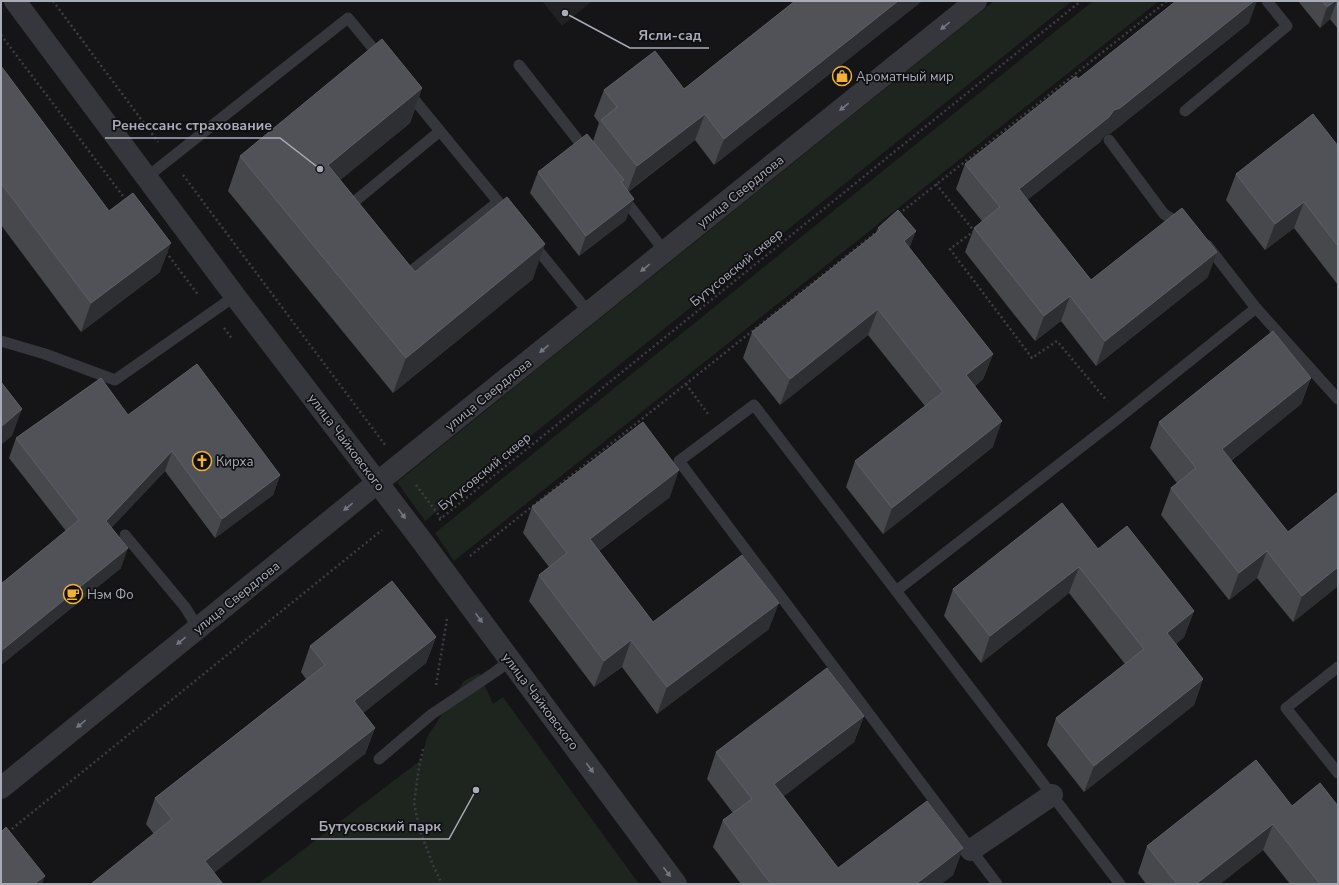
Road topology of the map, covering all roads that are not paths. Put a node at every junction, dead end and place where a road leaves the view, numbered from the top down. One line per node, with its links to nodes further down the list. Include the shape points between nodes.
1 (15, 1): 11 (street, улица Чайковского)
2 (976, 1): 17 (street, улица Свердлова, one-way to 17)
3 (1267, 1): 7 (lane, via 1287,26)
4 (519, 65): 10 (lane)
5 (387, 66): 11 (lane, via 348,18)
6 (401, 83): 8 (lane)
7 (1185, 111)
8 (440, 131): 13 (lane); 14 (lane, via 348,207)
9 (1109, 140): 20 (lane, via 1164,214 1196,233)
10 (593, 159)
11 (147, 177): 19 (street, улица Чайковского)
12 (617, 191): 17 (lane)
13 (498, 202): 15 (lane); 18 (lane, via 405,276)
14 (357, 218)
15 (518, 226)
16 (528, 238): 21 (lane)
17 (665, 252): 21 (street, улица Свердлова, one-way to 21)
18 (396, 264)
19 (235, 296): 22 (lane, via 115,380); 24 (street, улица Чайковского)
20 (1256, 308): 23 (lane); 26 (lane)
21 (589, 313): 24 (street, улица Свердлова, one-way to 24)
22 (1, 341)
23 (1338, 399)
24 (378, 483): 27 (street, улица Свердлова, one-way to 27); 28 (street, улица Чайковского, one-way to 28)
25 (124, 535): 27 (lane, via 185,607)
26 (896, 592): 33 (lane); 34 (lane, via 754,404 679,461)
27 (198, 628): 32 (street, улица Свердлова, one-way to 32)
28 (510, 661): 30 (lane, via 432,714); 35 (street, улица Чайковского, one-way to 35)
29 (1338, 667): 31 (lane, via 1286,708)
30 (379, 759)
31 (1338, 773)
32 (1, 788)
33 (1052, 795): 34 (street); 37 (lane)
34 (971, 850): 36 (lane)
35 (676, 884)
36 (997, 884)
37 (1120, 884)

